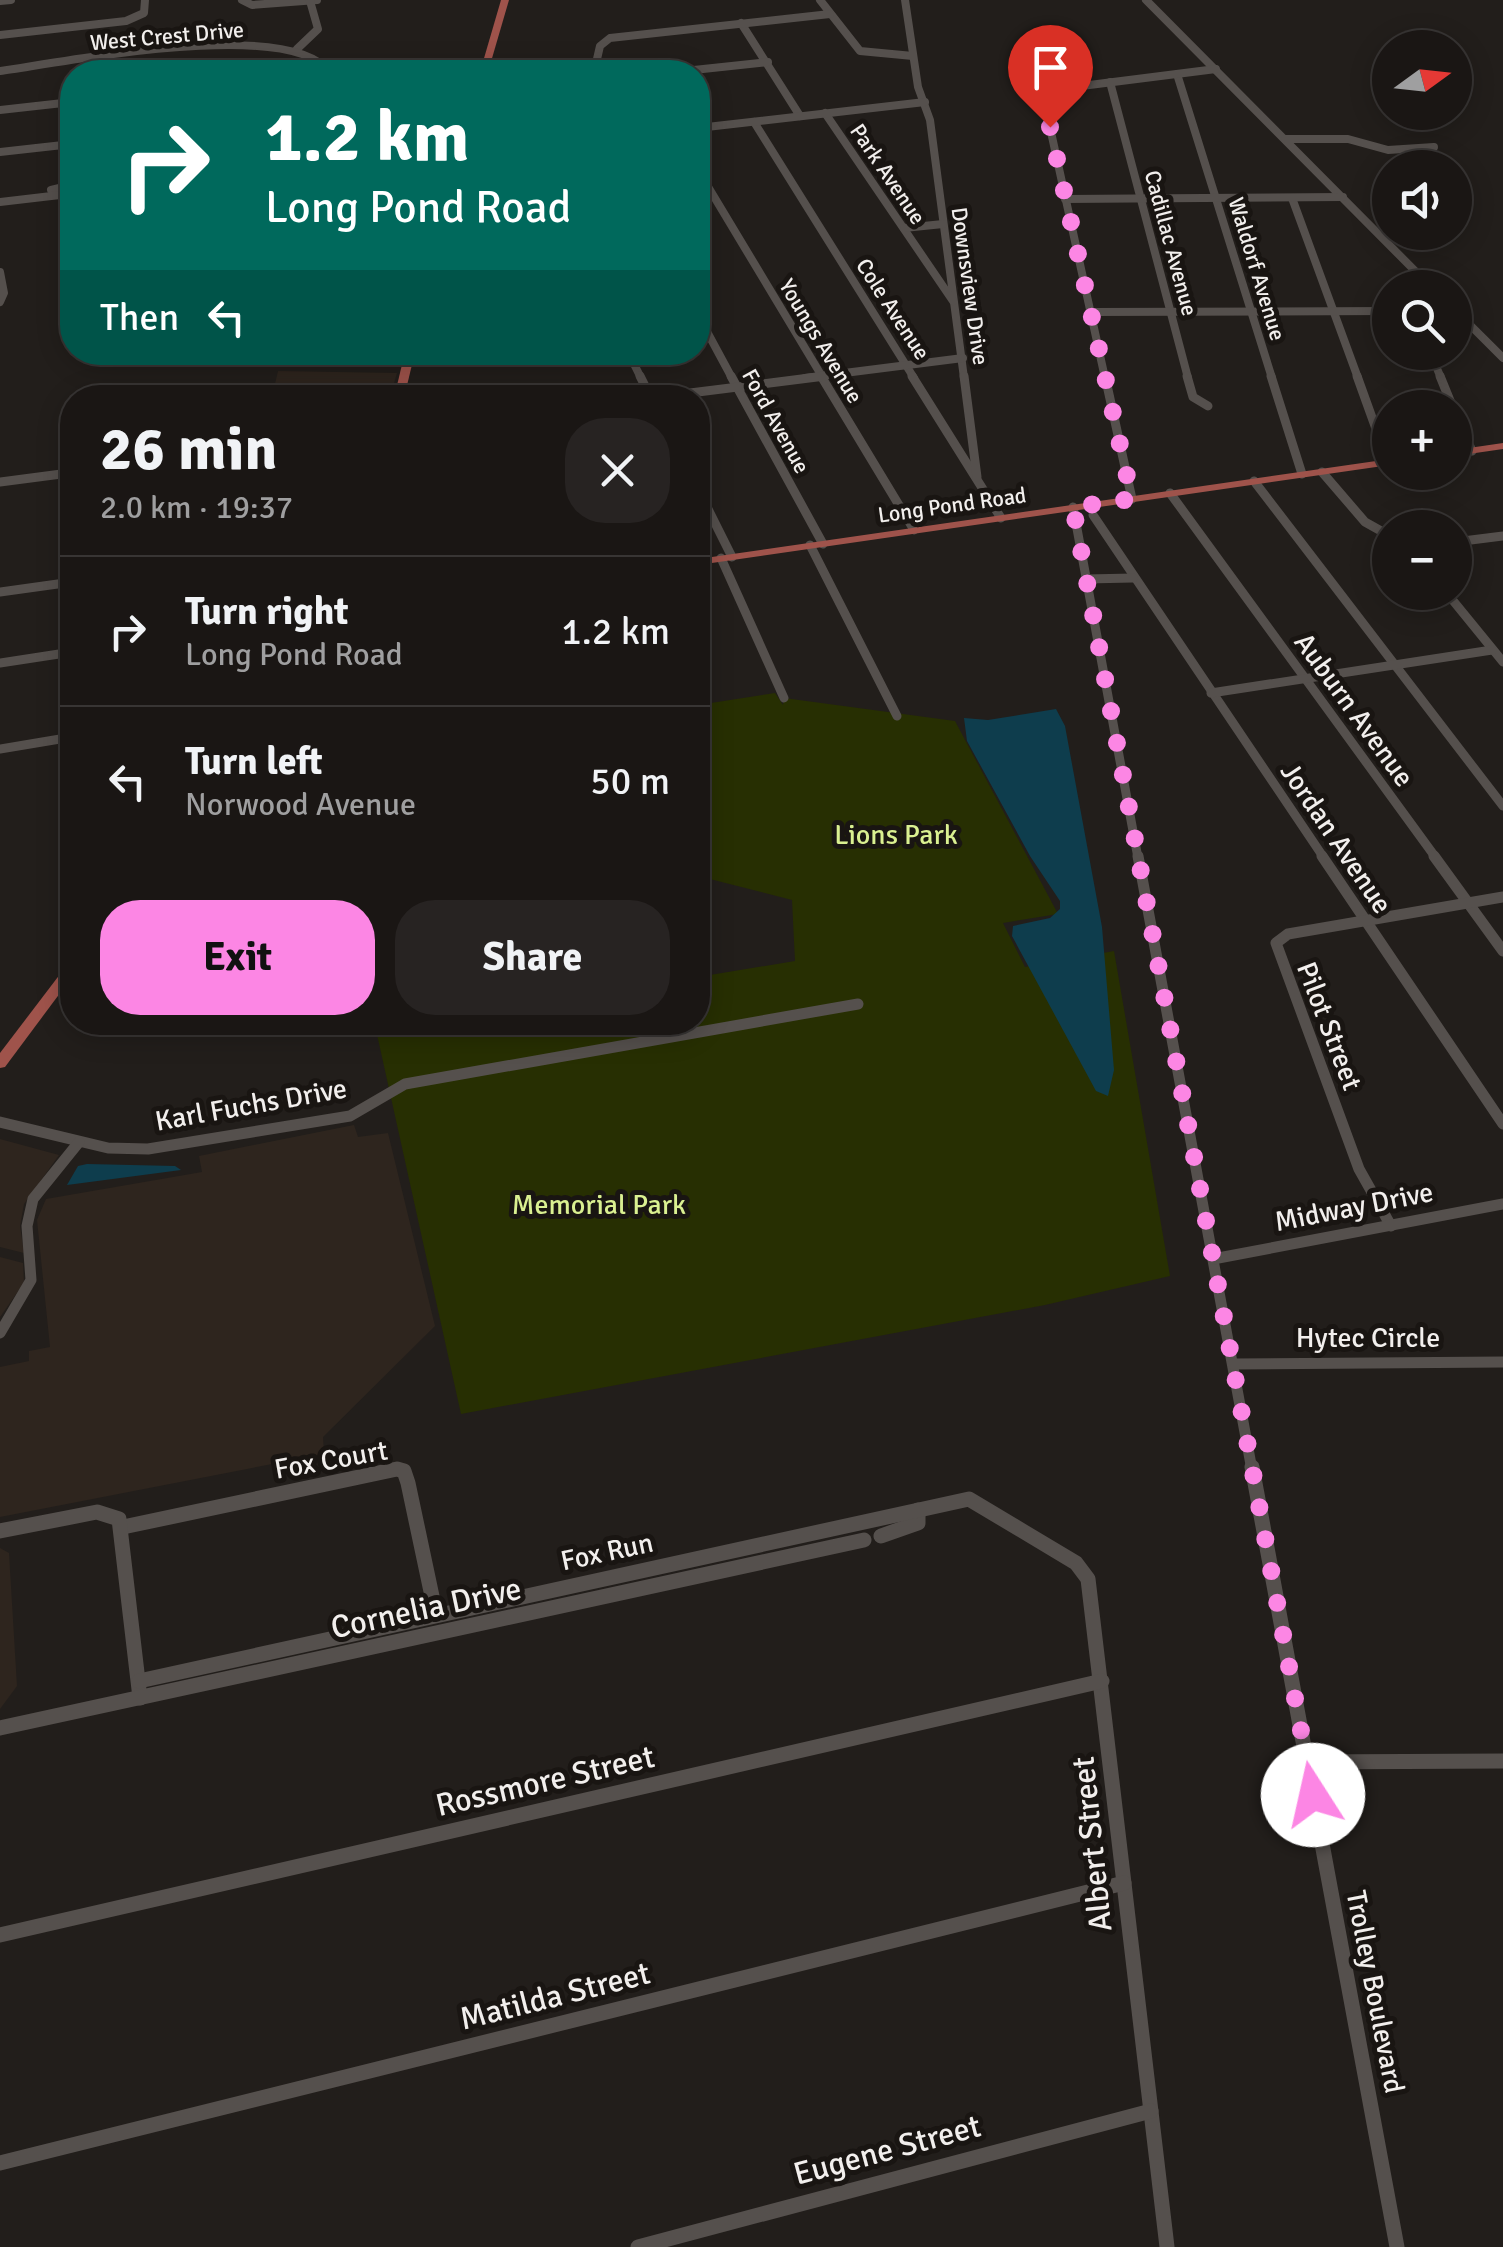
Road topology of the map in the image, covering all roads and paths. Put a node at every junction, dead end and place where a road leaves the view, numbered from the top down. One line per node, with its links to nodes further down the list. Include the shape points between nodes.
1 (11, 0): 8 (street)
2 (242, 0): 3 (street)
3 (313, 0): 13 (street, via 318,29)
4 (506, 0): 17 (main road)
5 (820, 0): 10 (street)
6 (905, 0): 14 (street, Downsview Drive)
7 (1146, 0): 23 (street)
8 (0, 1)
9 (145, 2): 12 (street, via 144,13 126,21)
10 (830, 14): 11 (street); 14 (street, via 860,51)
11 (741, 24): 18 (street, via 610,38); 19 (street)
12 (0, 35)
13 (297, 49): 15 (street, West Crest Drive, via 223,46); 16 (street)
14 (913, 56): 26 (street, Downsview Drive)
15 (97, 60)
16 (320, 60)
17 (488, 60)
18 (597, 60)
19 (768, 62): 21 (street); 30 (street)
20 (60, 64): 22 (street, West Crest Drive)
21 (710, 68)
22 (0, 70)
23 (1216, 70): 24 (street); 33 (street)
24 (1177, 74): 25 (street); 41 (street, Waldorf Avenue)
25 (1110, 82): 40 (street, Cadillac Avenue); 43 (street, via 1044,89)
26 (924, 102): 29 (street); 45 (street, Downsview Drive)
27 (60, 103): 28 (street)
28 (0, 110)
29 (825, 114): 30 (street); 46 (street, Park Avenue)
30 (800, 116): 31 (street)
31 (754, 122): 32 (street); 61 (street, Cole Avenue)
32 (710, 127)
33 (1285, 139): 35 (street, via 1348,139 1388,150); 39 (street)
34 (60, 145): 36 (street)
35 (1434, 147)
36 (0, 152)
37 (710, 190): 62 (street, Youngs Avenue)
38 (60, 195): 44 (street)
39 (1343, 197): 42 (street); 47 (street)
40 (1141, 198): 41 (street); 43 (street); 54 (street, Cadillac Avenue)
41 (1217, 198): 42 (street); 55 (street, Waldorf Avenue)
42 (1292, 198): 51 (street)
43 (1065, 199): 53 (street)
44 (0, 202)
45 (944, 224): 46 (street); 50 (street, Downsview Drive)
46 (904, 228): 50 (street, Park Avenue)
47 (1414, 270)
48 (0, 272): 49 (street)
49 (0, 302)
50 (956, 305): 59 (street, Downsview Drive)
51 (1332, 311): 52 (street); 55 (street); 66 (street)
52 (1372, 311)
53 (1091, 312): 54 (street); 77 (street)
54 (1172, 312): 55 (street); 65 (street, Cadillac Avenue, via 1193,397)
55 (1252, 312): 72 (street, Waldorf Avenue)
56 (1472, 324): 58 (street)
57 (710, 336): 63 (street, Ford Avenue)
58 (1496, 344): 60 (street)
59 (963, 358): 61 (street); 73 (street, Downsview Drive)
60 (1503, 358)
61 (909, 365): 62 (street); 73 (street, Cole Avenue)
62 (822, 376): 63 (street); 83 (street, Youngs Avenue)
63 (738, 386): 64 (street); 86 (street, Ford Avenue)
64 (710, 390)
65 (1208, 406)
66 (1372, 417)
67 (1503, 446): 68 (main road)
68 (1472, 451)
69 (1372, 465): 70 (main road, Long Pond Road)
70 (1322, 472): 72 (main road, Long Pond Road); 82 (street)
71 (60, 474): 75 (street)
72 (1302, 474): 74 (main road, Long Pond Road)
73 (977, 477): 80 (street, Cole Avenue)
74 (1254, 481): 76 (main road, Long Pond Road); 98 (street)
75 (0, 482)
76 (1170, 493): 77 (main road, Long Pond Road); 99 (street, Auburn Avenue)
77 (1132, 499): 78 (main road, Long Pond Road)
78 (1073, 507): 80 (main road, Long Pond Road); 90 (street, Trolley Boulevard)
79 (1093, 516): 89 (street, Jordan Avenue)
80 (1001, 518): 83 (main road, Long Pond Road)
81 (710, 519): 87 (street)
82 (1372, 526)
83 (914, 530): 86 (main road, Long Pond Road)
84 (1503, 536): 85 (street)
85 (1472, 540)
86 (816, 544): 87 (main road, Long Pond Road); 102 (street, Ford Avenue)
87 (726, 558): 88 (main road, Long Pond Road); 101 (street)
88 (710, 560)
89 (1133, 578): 90 (street); 100 (street, Jordan Avenue)
90 (1086, 579): 120 (street, Trolley Boulevard)
91 (60, 584): 92 (street)
92 (0, 592)
93 (1460, 610): 94 (street)
94 (1492, 650): 96 (street); 98 (street)
95 (60, 654): 97 (street)
96 (1503, 662)
97 (0, 663)
98 (1394, 664): 99 (street); 105 (street)
99 (1303, 678): 100 (street); 107 (street, Auburn Avenue)
100 (1211, 694): 108 (street, Jordan Avenue)
101 (784, 698)
102 (898, 716)
103 (60, 739): 104 (street)
104 (0, 749)
105 (1503, 806)
106 (1503, 897): 107 (street, Pilot Street)
107 (1468, 903): 108 (street, Pilot Street); 109 (street, Auburn Avenue)
108 (1366, 921): 116 (street, Jordan Avenue); 119 (street, Pilot Street, via 1288,934 1276,949 1359,1169)
109 (1503, 951)
110 (60, 984): 114 (main road)
111 (858, 1004): 112 (street, Karl Fuchs Drive)
112 (710, 1030)
113 (682, 1035): 117 (street, Karl Fuchs Drive, via 404,1084 350,1116 210,1142 130,1149)
114 (0, 1063)
115 (0, 1122): 117 (street, Karl Fuchs Drive)
116 (1503, 1124)
117 (79, 1142): 121 (street, via 33,1200 26,1226 32,1280)
118 (1503, 1204): 119 (street, Midway Drive)
119 (1391, 1226): 120 (street, Midway Drive)
120 (1214, 1259): 123 (street, Trolley Boulevard)
121 (0, 1334)
122 (1503, 1362): 123 (street, Hytec Circle)
123 (1233, 1364): 136 (street, Trolley Boulevard)
124 (970, 1499): 125 (street, Fox Run); 132 (street, Albert Street, via 1083,1570)
125 (918, 1510): 128 (street, via 910,1530); 130 (street, Fox Run)
126 (123, 1526): 127 (street, via 97,1512); 130 (street, Fox Court, via 398,1469 408,1482); 131 (street)
127 (0, 1530)
128 (881, 1536)
129 (864, 1540): 133 (street, Cornelia Drive)
130 (436, 1616): 131 (street, Fox Run)
131 (139, 1680): 133 (street)
132 (1102, 1681): 137 (street, Albert Street); 138 (street, Rossmore Street)
133 (140, 1698): 134 (street, Cornelia Drive)
134 (0, 1728)
135 (1503, 1761): 136 (street)
136 (1307, 1762): 143 (street, Trolley Boulevard)
137 (1124, 1884): 139 (street, Albert Street); 140 (street, Matilda Street)
138 (0, 1935)
139 (1151, 2111): 141 (street, Eugene Street); 142 (street, Albert Street)
140 (0, 2163)
141 (638, 2247)
142 (1167, 2247)
143 (1397, 2247)

